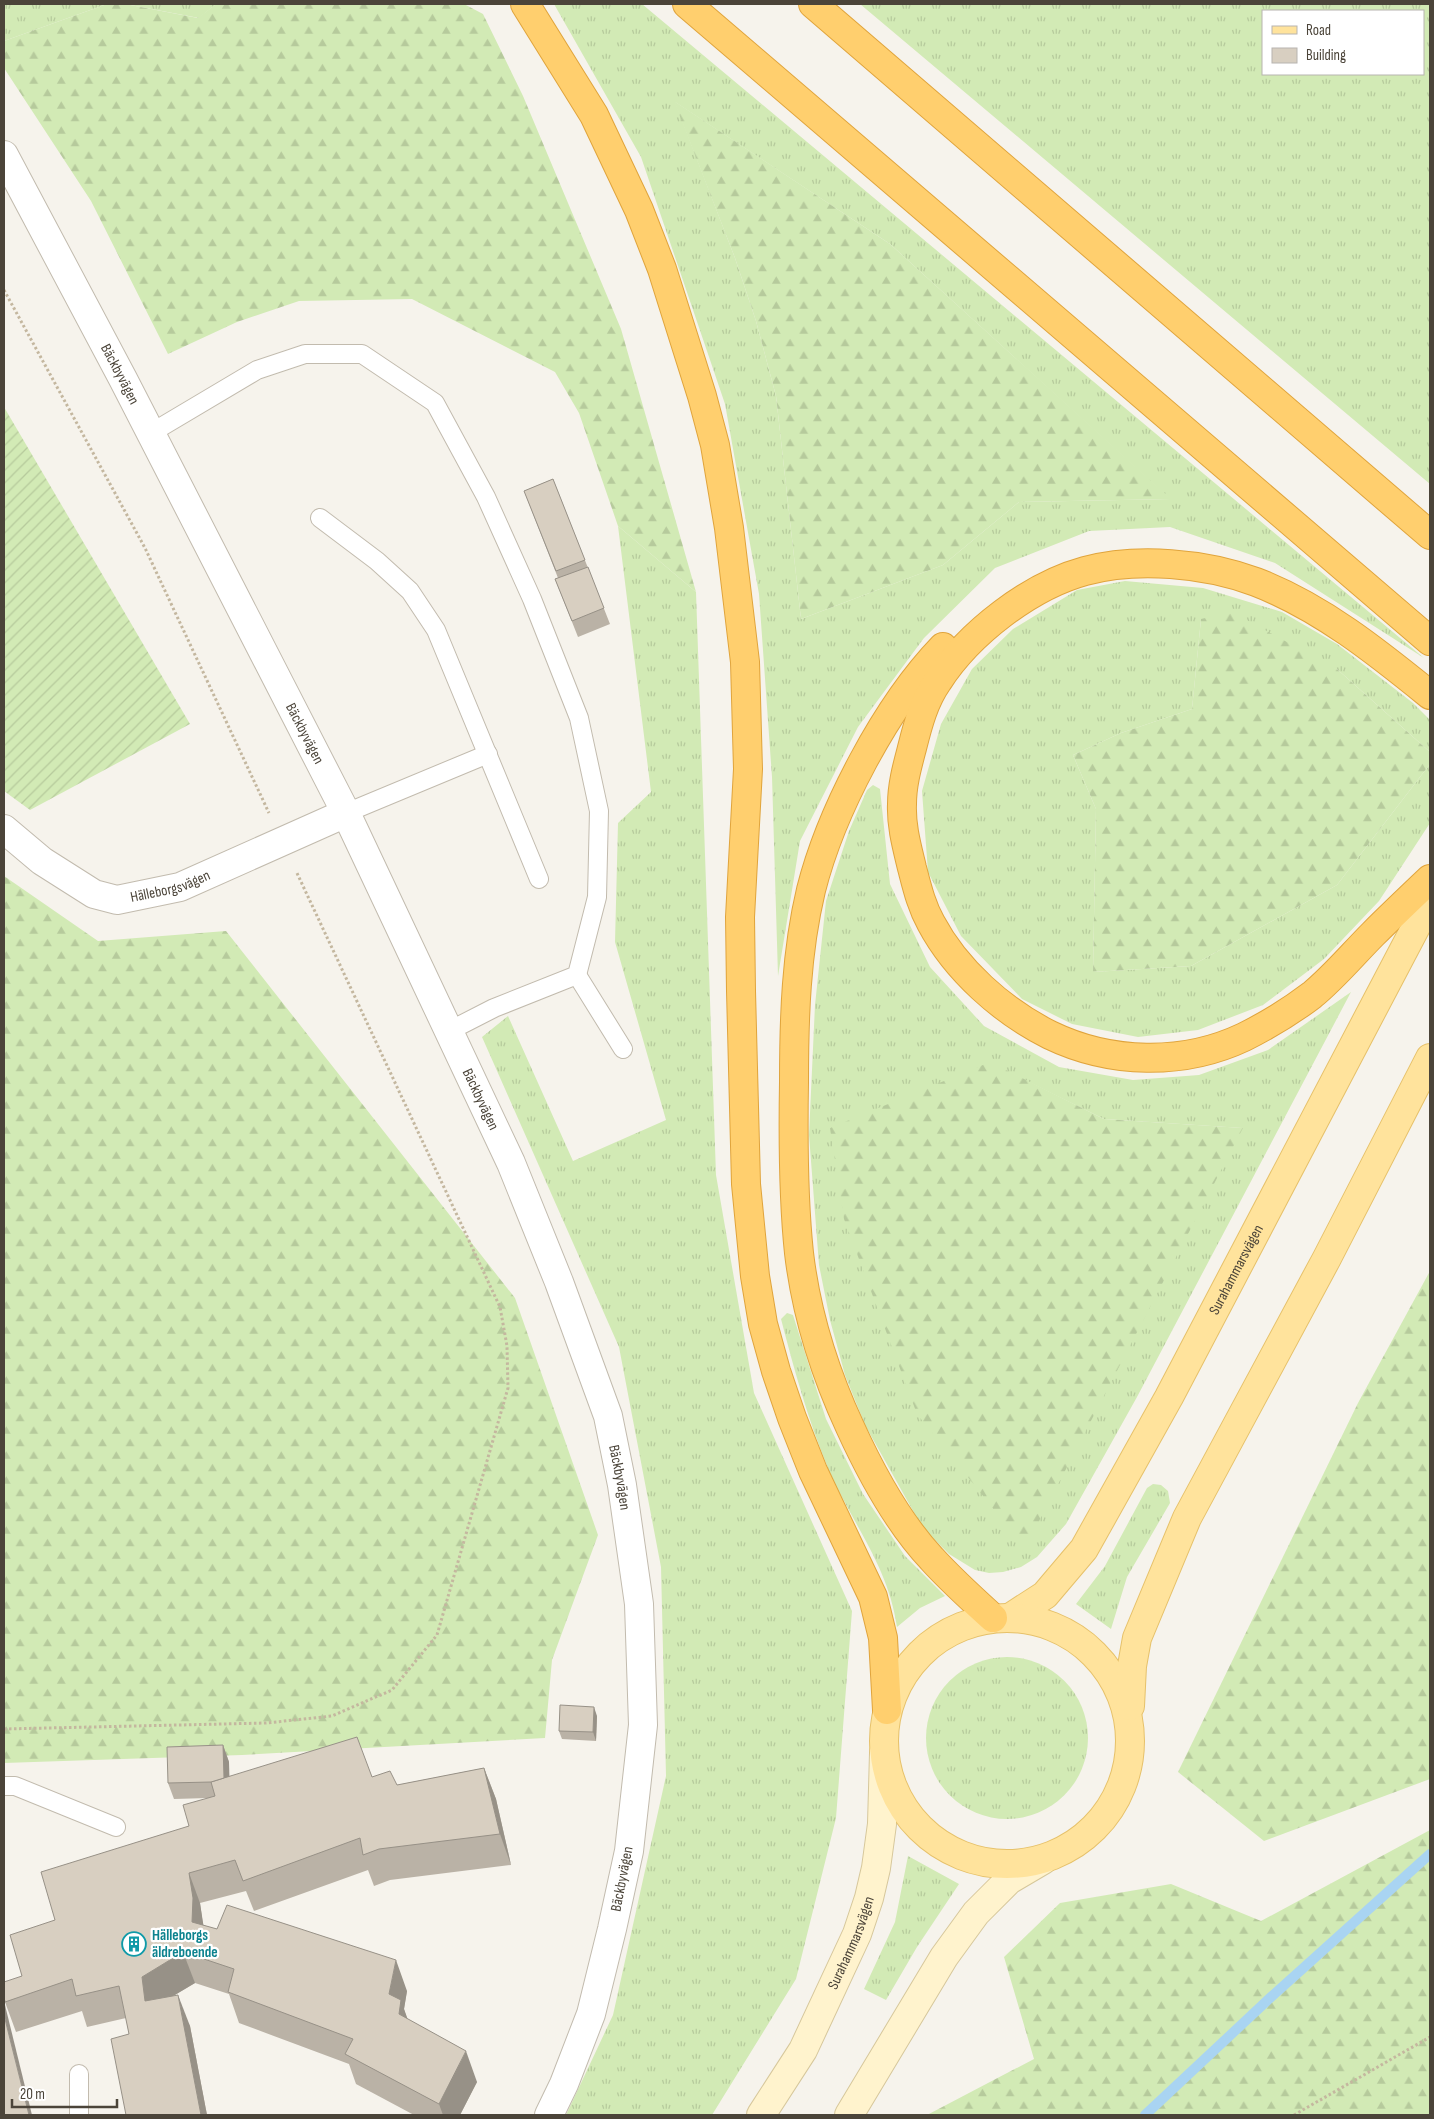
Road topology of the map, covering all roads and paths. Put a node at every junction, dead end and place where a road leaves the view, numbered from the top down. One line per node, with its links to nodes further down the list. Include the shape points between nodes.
1 (525, 4): 24 (highway, via 594,115 639,210 662,269 715,445 729,528 745,662 748,769 740,917 741,991 746,1184 755,1276 763,1324 792,1418 813,1471 873,1597 883,1638)
2 (687, 4): 10 (highway)
3 (813, 4): 8 (highway)
4 (4, 155): 6 (street, Bäckbyvägen)
5 (4, 290): 15 (path, via 145,548)
6 (151, 433): 13 (street, Bäckbyvägen); 19 (lane, via 256,370 304,354 362,354 435,403 486,497 532,599 579,718 599,811 597,897)
7 (320, 518): 12 (lane, via 377,561 410,591 436,630)
8 (1430, 536)
9 (1058, 580): 11 (highway, via 1085,571 1136,564 1218,571 1255,582 1329,619); 17 (highway, via 990,623 961,650 937,682 922,712 903,786 903,830 922,905 948,949 996,1000 1041,1030 1087,1049 1148,1059 1204,1051 1258,1030 1312,995); 23 (highway, via 993,602 964,626 926,664 877,736 842,803 824,847 811,891 797,970 793,1158 800,1254 810,1312 825,1364 850,1427 908,1529 930,1558)
10 (1430, 641)
11 (1430, 695)
12 (488, 754): 13 (lane); 16 (lane)
13 (346, 813): 15 (street, Hälleborgsvägen); 20 (street, Bäckbyvägen)
14 (4, 829): 15 (street, Hälleborgsvägen, via 49,866 94,894 117,900 180,887)
15 (282, 841): 26 (path, via 500,1307 506,1336 508,1388 437,1635 392,1690 332,1716 266,1723)
16 (539, 878)
17 (1430, 879)
18 (1430, 900): 23 (main road, Surahammarsvägen, via 1174,1388 1084,1549 1045,1595)
19 (577, 975): 20 (lane, via 494,1008); 21 (lane)
20 (449, 1031): 34 (street, Bäckbyvägen, via 511,1163 608,1416 622,1485 639,1604 643,1724 628,1851 590,2014)
21 (623, 1049)
22 (1430, 1058): 25 (main road, via 1187,1518 1137,1638)
23 (1002, 1618): 24 (main road, via 956,1628 921,1652 897,1684); 25 (main road, via 1039,1621 1067,1632 1085,1644 1115,1679)
24 (887, 1710): 27 (main road)
25 (1129, 1717): 30 (main road, via 1131,1744 1127,1773 1117,1799 1091,1832 1069,1848)
26 (4, 1729)
27 (884, 1753): 30 (main road, via 890,1779 901,1803 917,1826 936,1842 960,1855 987,1863); 35 (main road, Surahammarsvägen, via 882,1824 876,1868 857,1934 803,2050)
28 (4, 1786): 29 (lane, via 16,1786)
29 (116, 1827)
30 (1043, 1860): 36 (main road, via 1009,1880 976,1913 944,1957)
31 (1430, 2037): 37 (path)
32 (79, 2074): 33 (lane)
33 (79, 2115)
34 (549, 2115)
35 (761, 2115)
36 (849, 2115)
37 (1294, 2115)

